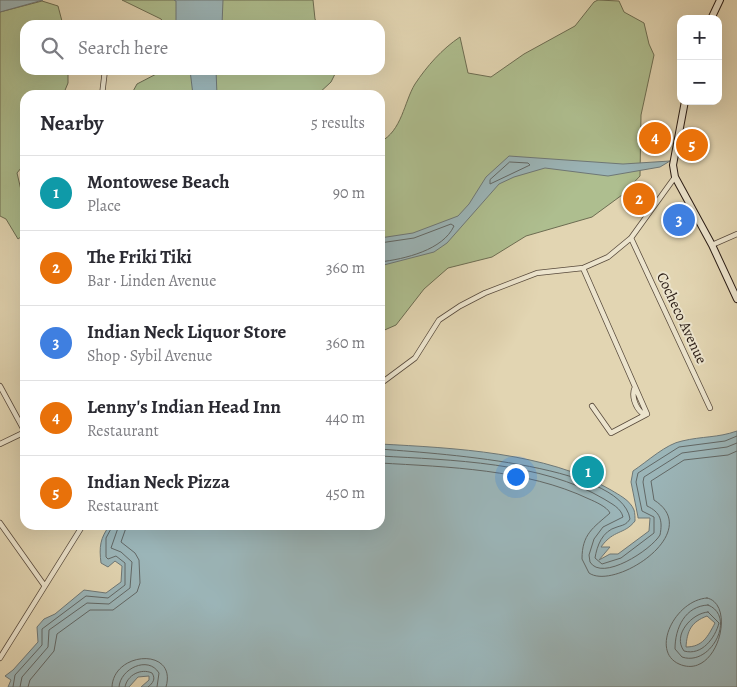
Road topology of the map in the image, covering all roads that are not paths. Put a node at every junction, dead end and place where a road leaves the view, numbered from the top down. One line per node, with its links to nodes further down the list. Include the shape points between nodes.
1 (720, 0): 2 (main road)
2 (713, 15)
3 (104, 75): 4 (street)
4 (103, 90)
5 (684, 105): 6 (main road, via 674,157)
6 (675, 178): 8 (street); 9 (main road)
7 (737, 234): 9 (street)
8 (631, 238): 10 (street, via 608,258); 15 (street, Cocheco Avenue)
9 (712, 245): 11 (main road)
10 (583, 268): 12 (street, via 537,273 460,306 439,320 415,358); 14 (street, via 635,387 633,395 637,406 647,414 611,433)
11 (737, 299)
12 (385, 380)
13 (0, 386): 16 (street)
14 (592, 406)
15 (710, 408)
16 (20, 423)
17 (20, 434): 18 (street)
18 (0, 444)
19 (0, 523): 21 (street)
20 (80, 530): 21 (street)
21 (44, 585): 22 (street)
22 (0, 658)

